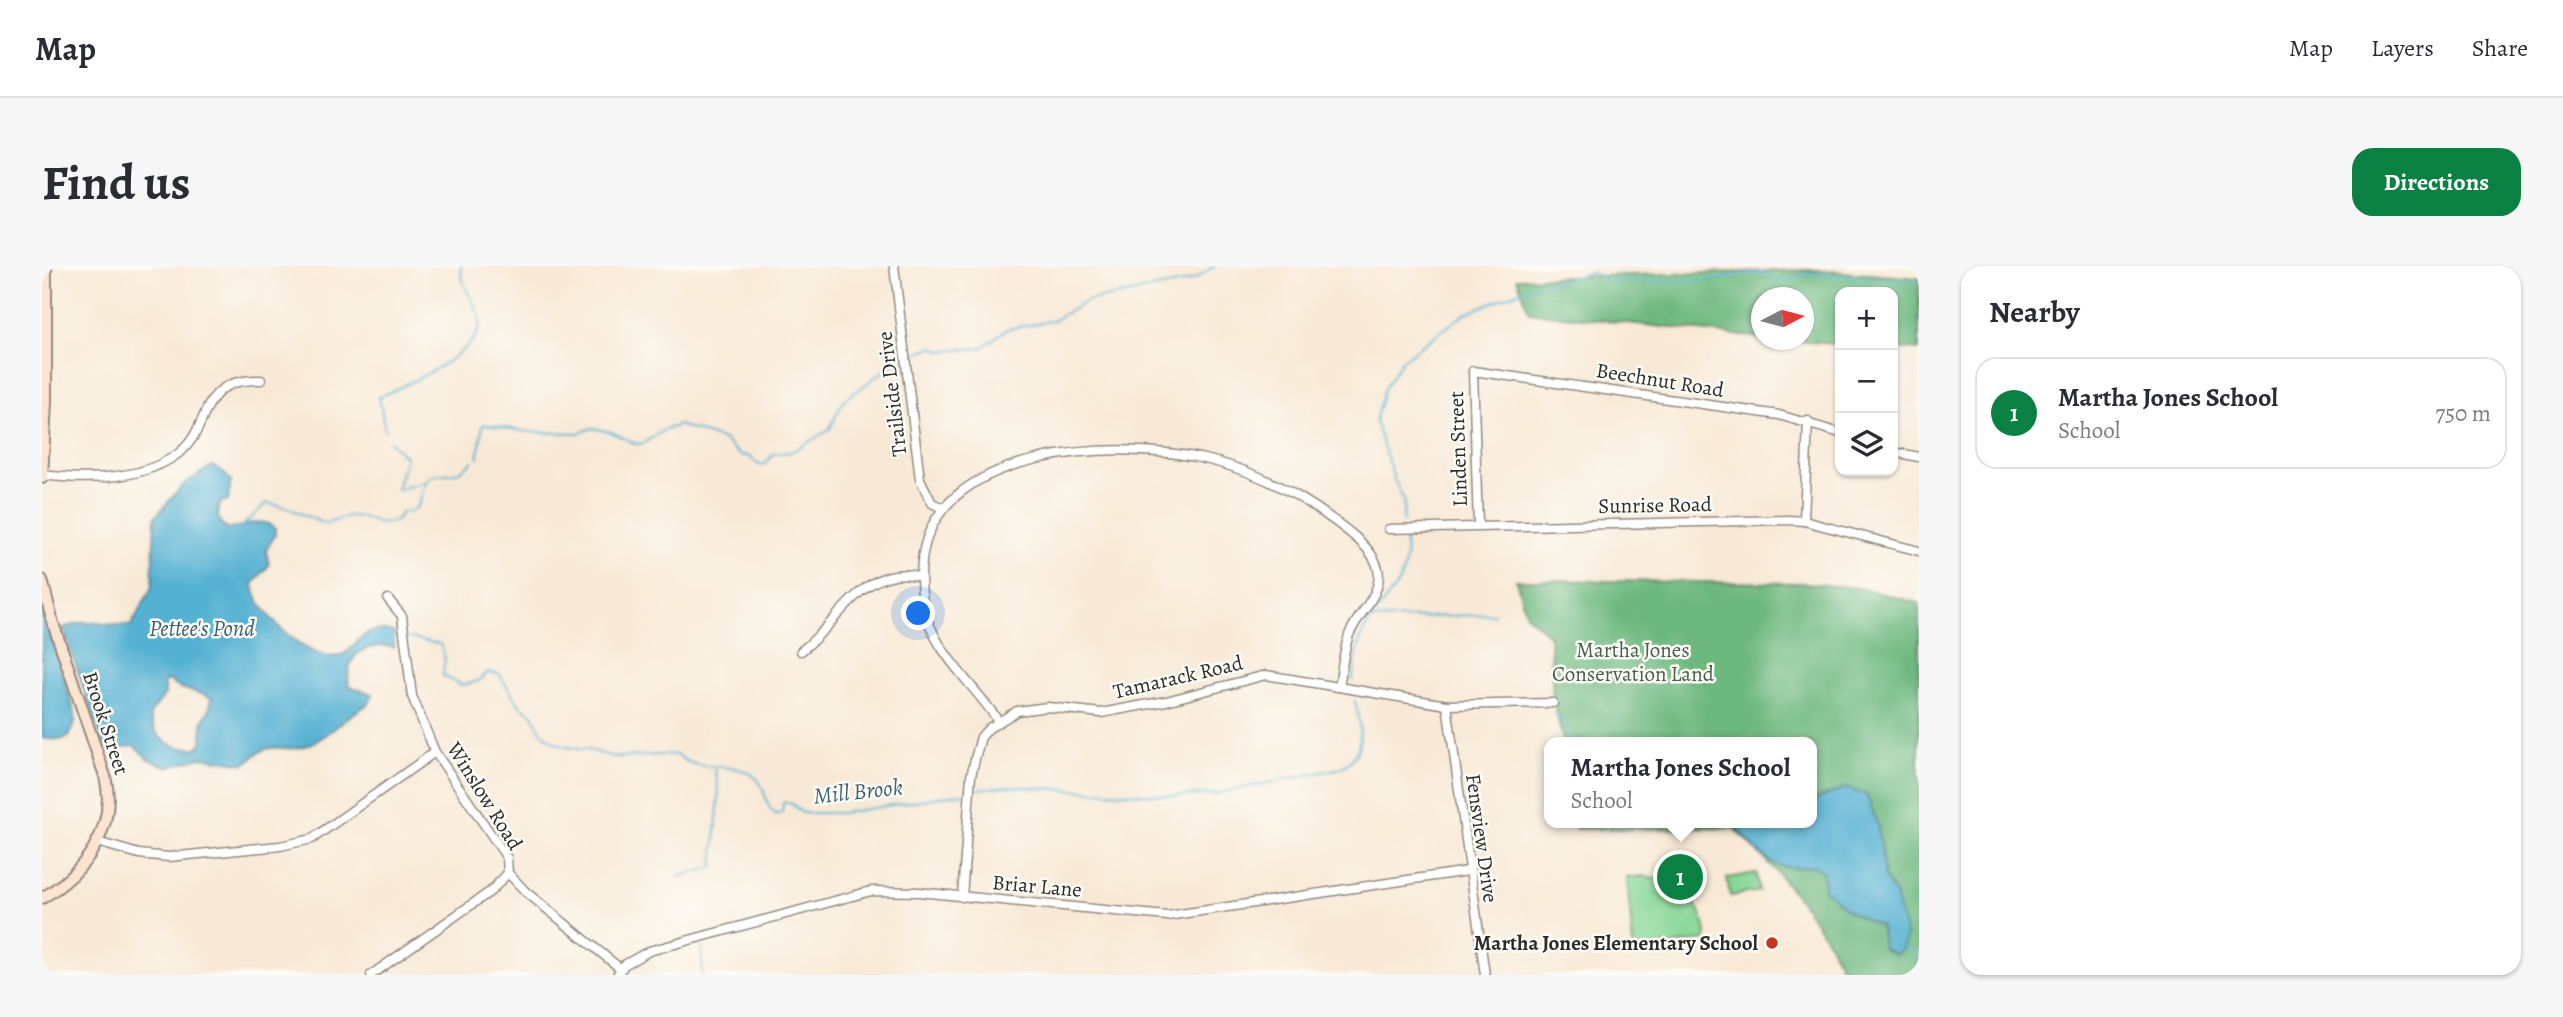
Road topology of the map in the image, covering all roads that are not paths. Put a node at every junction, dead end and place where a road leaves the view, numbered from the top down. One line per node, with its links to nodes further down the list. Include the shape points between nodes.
1 (46, 266): 9 (street)
2 (894, 266): 10 (street, Trailside Drive, via 920,479 932,503)
3 (1473, 371): 5 (street, Beechnut Road); 12 (street, Linden Street)
4 (261, 380): 9 (street, via 243,380 224,388 209,403 187,445 160,463 104,476)
5 (1808, 421): 6 (street, Beechnut Road); 11 (street)
6 (1835, 431)
7 (1898, 453): 8 (street)
8 (1919, 457)
9 (42, 476)
10 (943, 508): 15 (street, via 925,543); 19 (street, via 978,477 1073,453 1175,454 1237,468 1266,480 1347,530 1377,566 1376,589 1350,632)
11 (1804, 521): 12 (street, Sunrise Road); 14 (street, Sunrise Road)
12 (1478, 526): 13 (street, Sunrise Road)
13 (1388, 529)
14 (1919, 551)
15 (921, 577): 18 (street, via 907,572 884,576 853,596 820,636); 22 (street, via 922,602 939,642)
16 (42, 580): 24 (street, Brook Street, via 107,784 107,809)
17 (388, 599): 23 (street, Winslow Road, via 402,616 412,696)
18 (801, 651)
19 (1339, 687): 21 (street, Tamarack Road); 22 (street, Tamarack Road, via 1266,675 1101,713 1034,706)
20 (1553, 703): 21 (street, Tamarack Road)
21 (1447, 705): 25 (street, Fensview Drive)
22 (999, 722): 27 (street, Tamarack Road, via 981,737 971,776)
23 (435, 752): 24 (street, via 312,839 169,857); 26 (street, Winslow Road, via 507,858)
24 (97, 842): 28 (street, Brook Street, via 79,871)
25 (1468, 871): 27 (street, Briar Lane, via 1167,916); 31 (street, Fensview Drive)
26 (508, 873): 29 (street, Winslow Road); 30 (street, via 491,891)
27 (962, 897): 29 (street, Briar Lane, via 862,891 649,951)
28 (42, 898)
29 (619, 972)
30 (371, 975)
31 (1485, 975)

